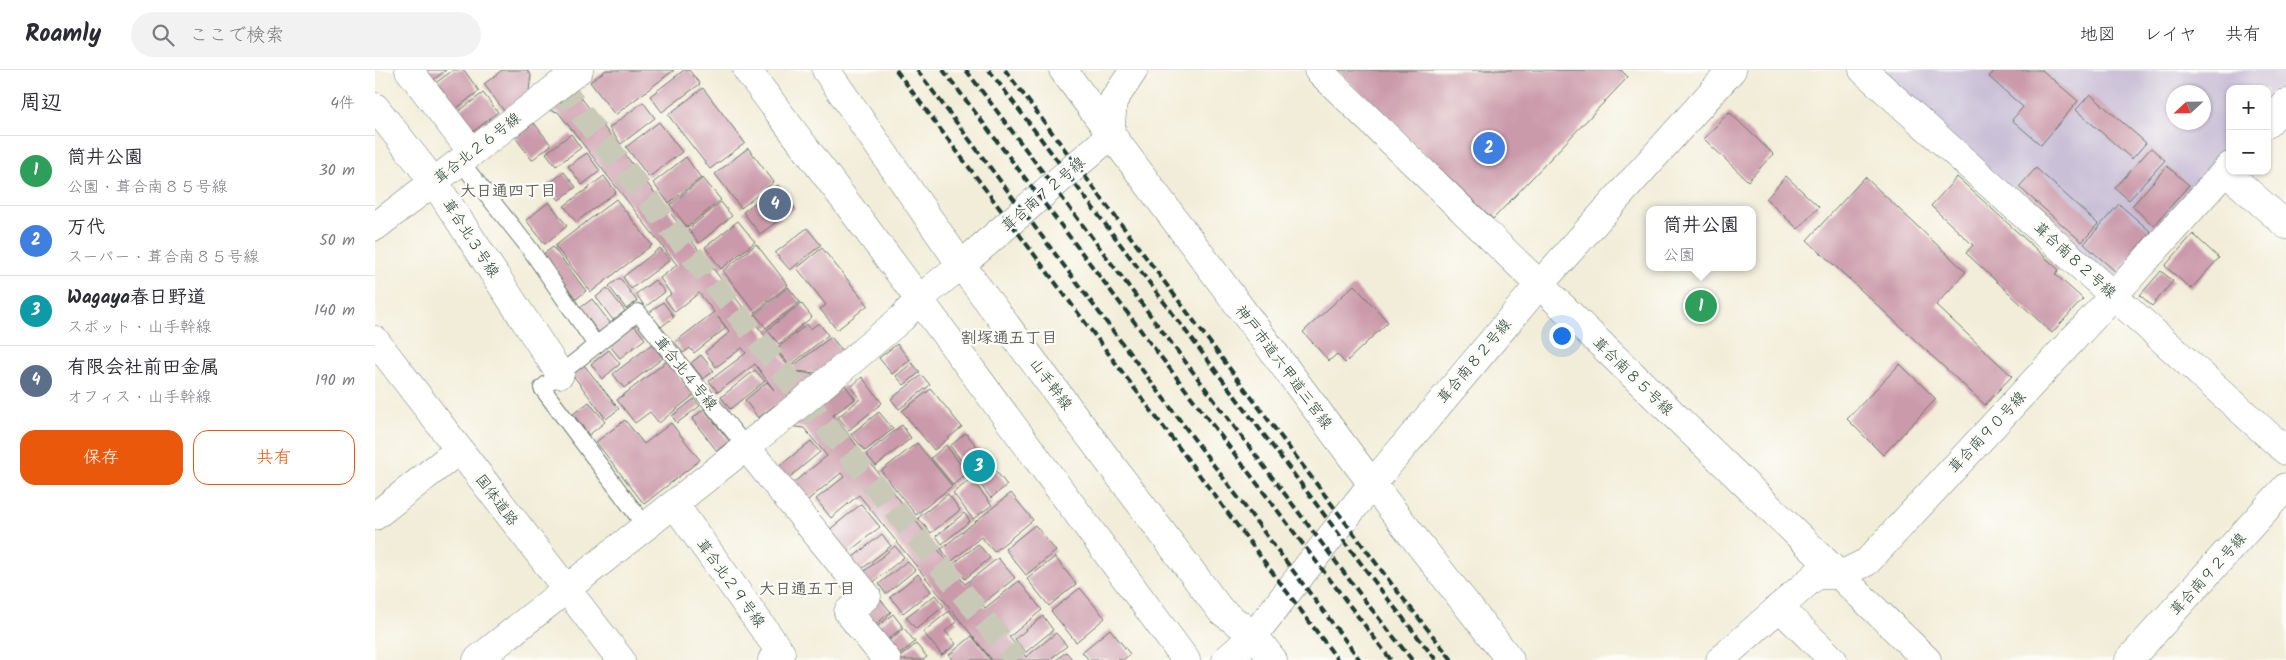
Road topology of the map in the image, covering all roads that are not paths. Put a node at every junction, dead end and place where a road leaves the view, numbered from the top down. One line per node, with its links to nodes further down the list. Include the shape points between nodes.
1 (409, 70): 14 (street)
2 (747, 70): 23 (street)
3 (826, 70): 20 (street, 山手幹線)
4 (1063, 70): 13 (street, 神戸市道六甲道三宮線)
5 (1134, 70): 13 (street, via 1113,101)
6 (1318, 70): 21 (street, 葺合南８５号線)
7 (1863, 70): 22 (street, 葺合南８２号線)
8 (561, 75): 14 (street, 葺合北２６号線)
9 (1719, 75): 21 (street, 葺合南８２号線)
10 (2286, 103): 12 (street)
11 (375, 107): 17 (street, 葺合北３号線)
12 (2271, 120)
13 (1110, 136): 20 (street, 葺合南７２号線); 30 (street, 神戸市道六甲道三宮線)
14 (466, 157): 17 (street, 葺合北２６号線); 25 (lane)
15 (2226, 169): 22 (street, 葺合南９０号線)
16 (2234, 175): 18 (street)
17 (433, 182): 19 (street, 葺合北２６号線); 26 (street, 葺合北３号線)
18 (2286, 225)
19 (375, 227)
20 (961, 265): 23 (street, 葺合南７２号線); 38 (street, 山手幹線, via 1221,610)
21 (1539, 285): 30 (street, 葺合南８２号線); 35 (street, 葺合南８５号線)
22 (2113, 296): 29 (street, 葺合南８２号線); 35 (street, 葺合南９０号線, via 1867,562)
23 (919, 299): 27 (street, 葺合南７２号線, via 902,318); 43 (street)
24 (375, 340): 28 (street, 国体道路)
25 (596, 345): 26 (lane, 葺合北４号線); 27 (lane, 葺合北４号線, via 638,312)
26 (560, 374): 34 (lane, 葺合北４号線, via 542,388)
27 (746, 447): 32 (street, 葺合南７２号線); 42 (street, 葺合北４号線, via 867,596 848,612)
28 (459, 450): 33 (street); 36 (street, 国体道路)
29 (2286, 451)
30 (1372, 484): 38 (street, 葺合南８２号線); 46 (street, 神戸市道六甲道三宮線)
31 (2286, 487): 50 (street, 葺合南９２号線)
32 (675, 505): 34 (street, 葺合南７２号線); 41 (street, 葺合北２９号線, via 781,653)
33 (375, 516)
34 (646, 527): 36 (street, 葺合南７２号線)
35 (1840, 575): 37 (street, 葺合南９０号線, via 1816,575); 49 (street, 葺合南８５号線)
36 (567, 591): 39 (street, 葺合南７２号線); 40 (street, 国体道路)
37 (1779, 607): 47 (street, 葺合南９０号線); 48 (street)
38 (1254, 635): 44 (street, 葺合南８２号線); 45 (street, 山手幹線)
39 (477, 660)
40 (621, 660)
41 (772, 660)
42 (887, 660)
43 (1187, 660)
44 (1226, 660)
45 (1273, 660)
46 (1510, 660)
47 (1720, 660)
48 (1833, 660)
49 (1927, 660)
50 (2129, 660)

